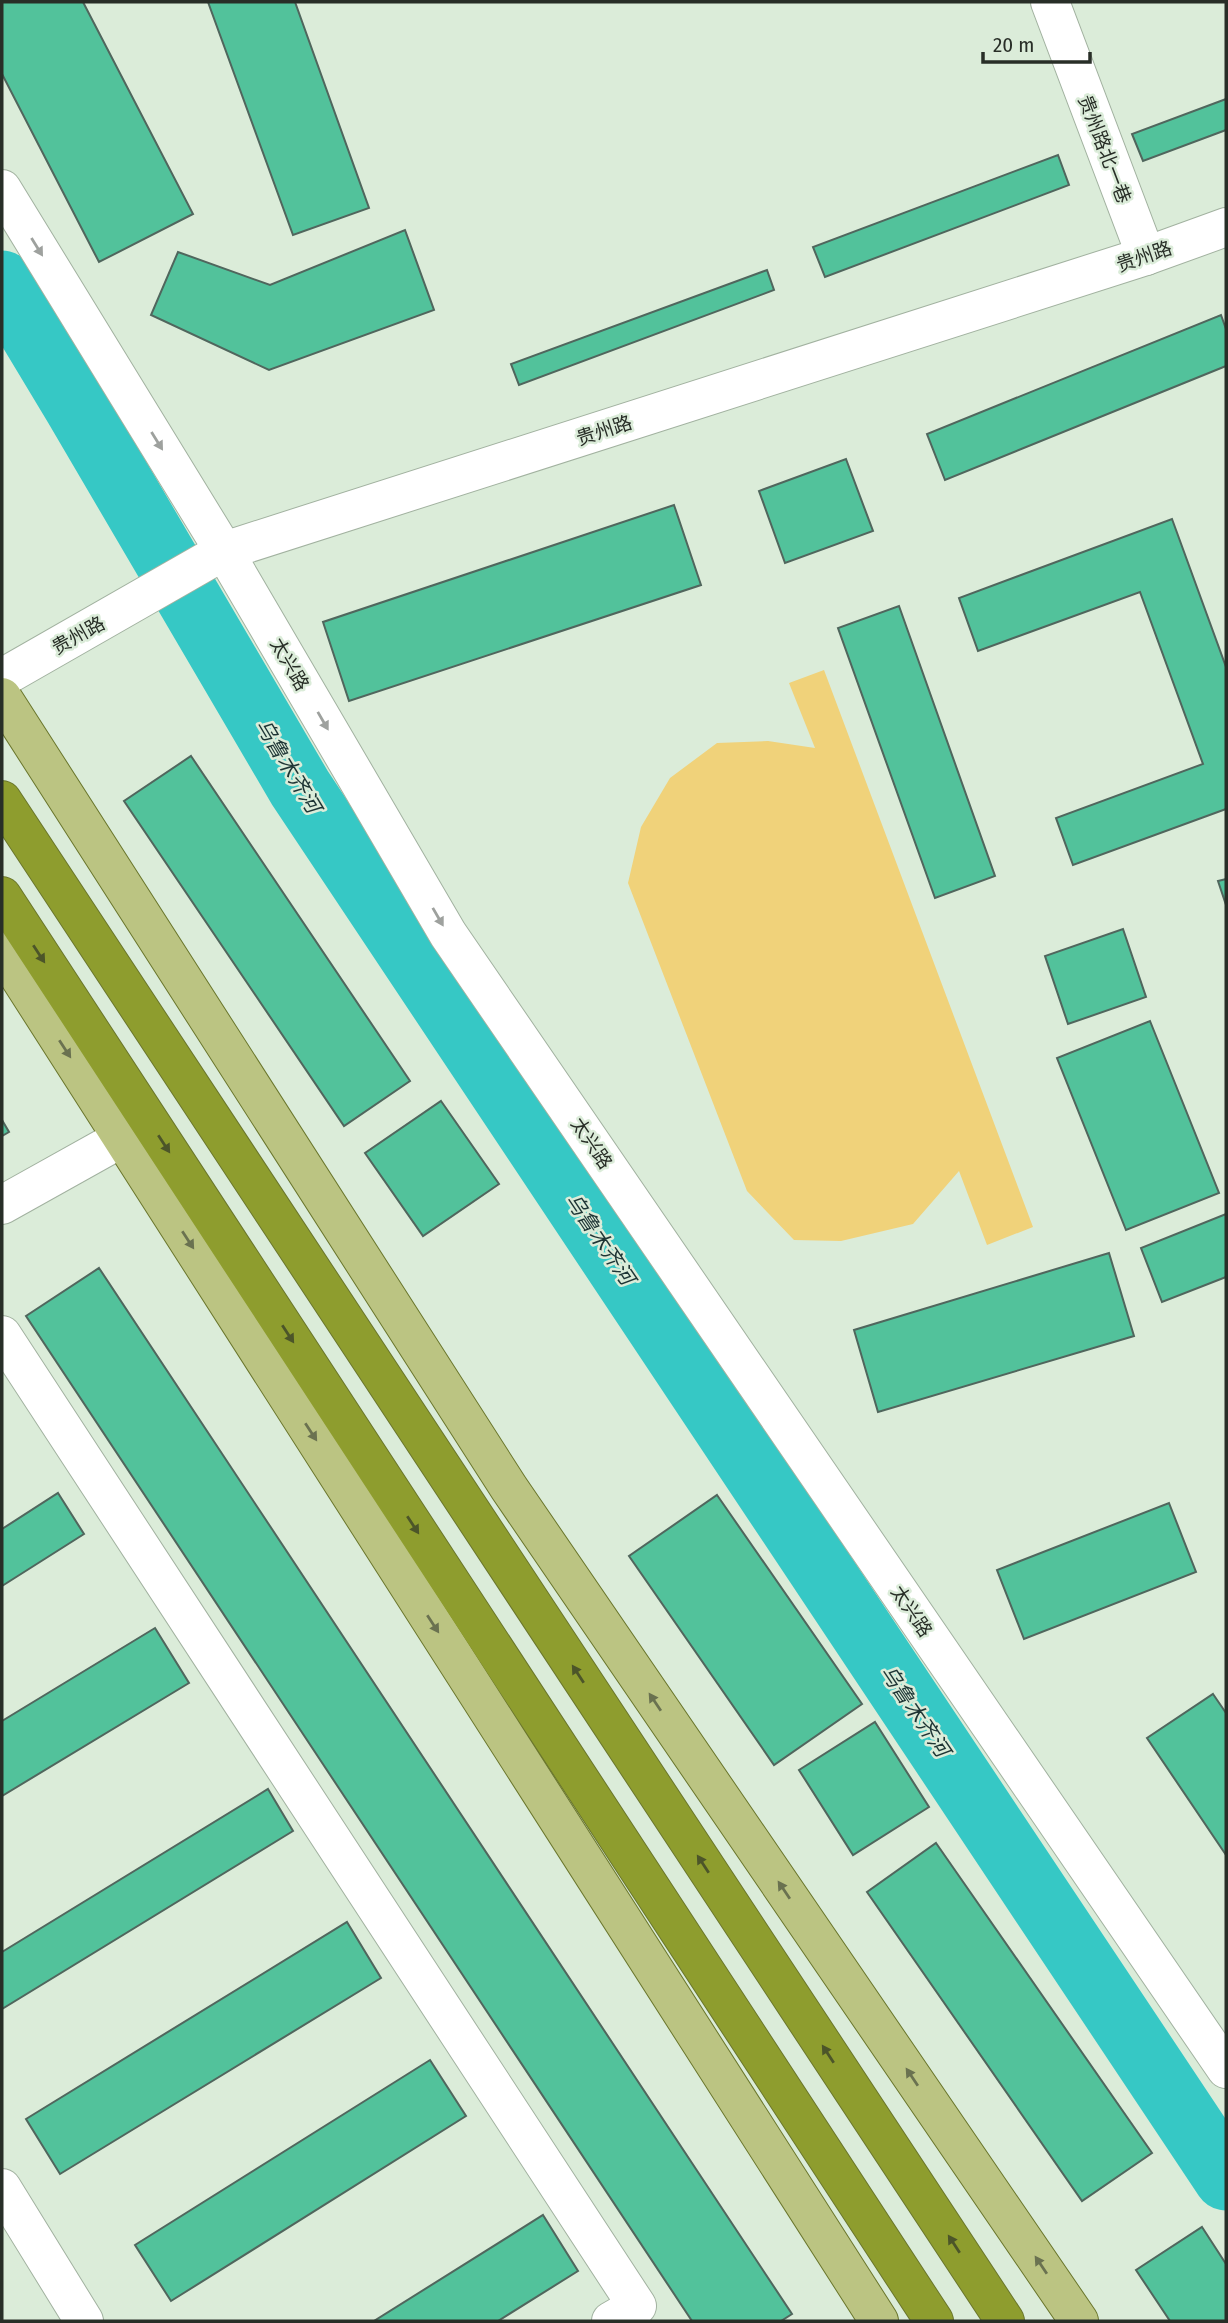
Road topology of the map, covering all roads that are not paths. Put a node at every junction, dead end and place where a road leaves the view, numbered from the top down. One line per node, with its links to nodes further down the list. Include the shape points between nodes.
1 (1050, 2): 4 (street, 贵州路北一巷)
2 (2, 189): 5 (street, 太兴路, one-way to 5)
3 (1226, 227): 4 (street, 贵州路)
4 (1146, 256): 5 (street, 贵州路)
5 (217, 556): 6 (street, 贵州路); 14 (street, 太兴路, one-way to 14, via 448,934)
6 (2, 678)
7 (2, 697): 21 (main road, one-way to 7, via 509,1488)
8 (2, 800): 20 (highway, one-way to 8)
9 (2, 897): 19 (highway, one-way to 19)
10 (2, 950): 11 (main road, one-way to 11)
11 (122, 1138): 12 (street); 18 (main road, one-way to 18)
12 (2, 1205)
13 (2, 1335): 17 (street, via 637,2306)
14 (1226, 2069)
15 (2, 2189): 16 (street)
16 (84, 2321)
17 (611, 2321)
18 (880, 2321)
19 (934, 2321)
20 (1005, 2321)
21 (1079, 2321)

